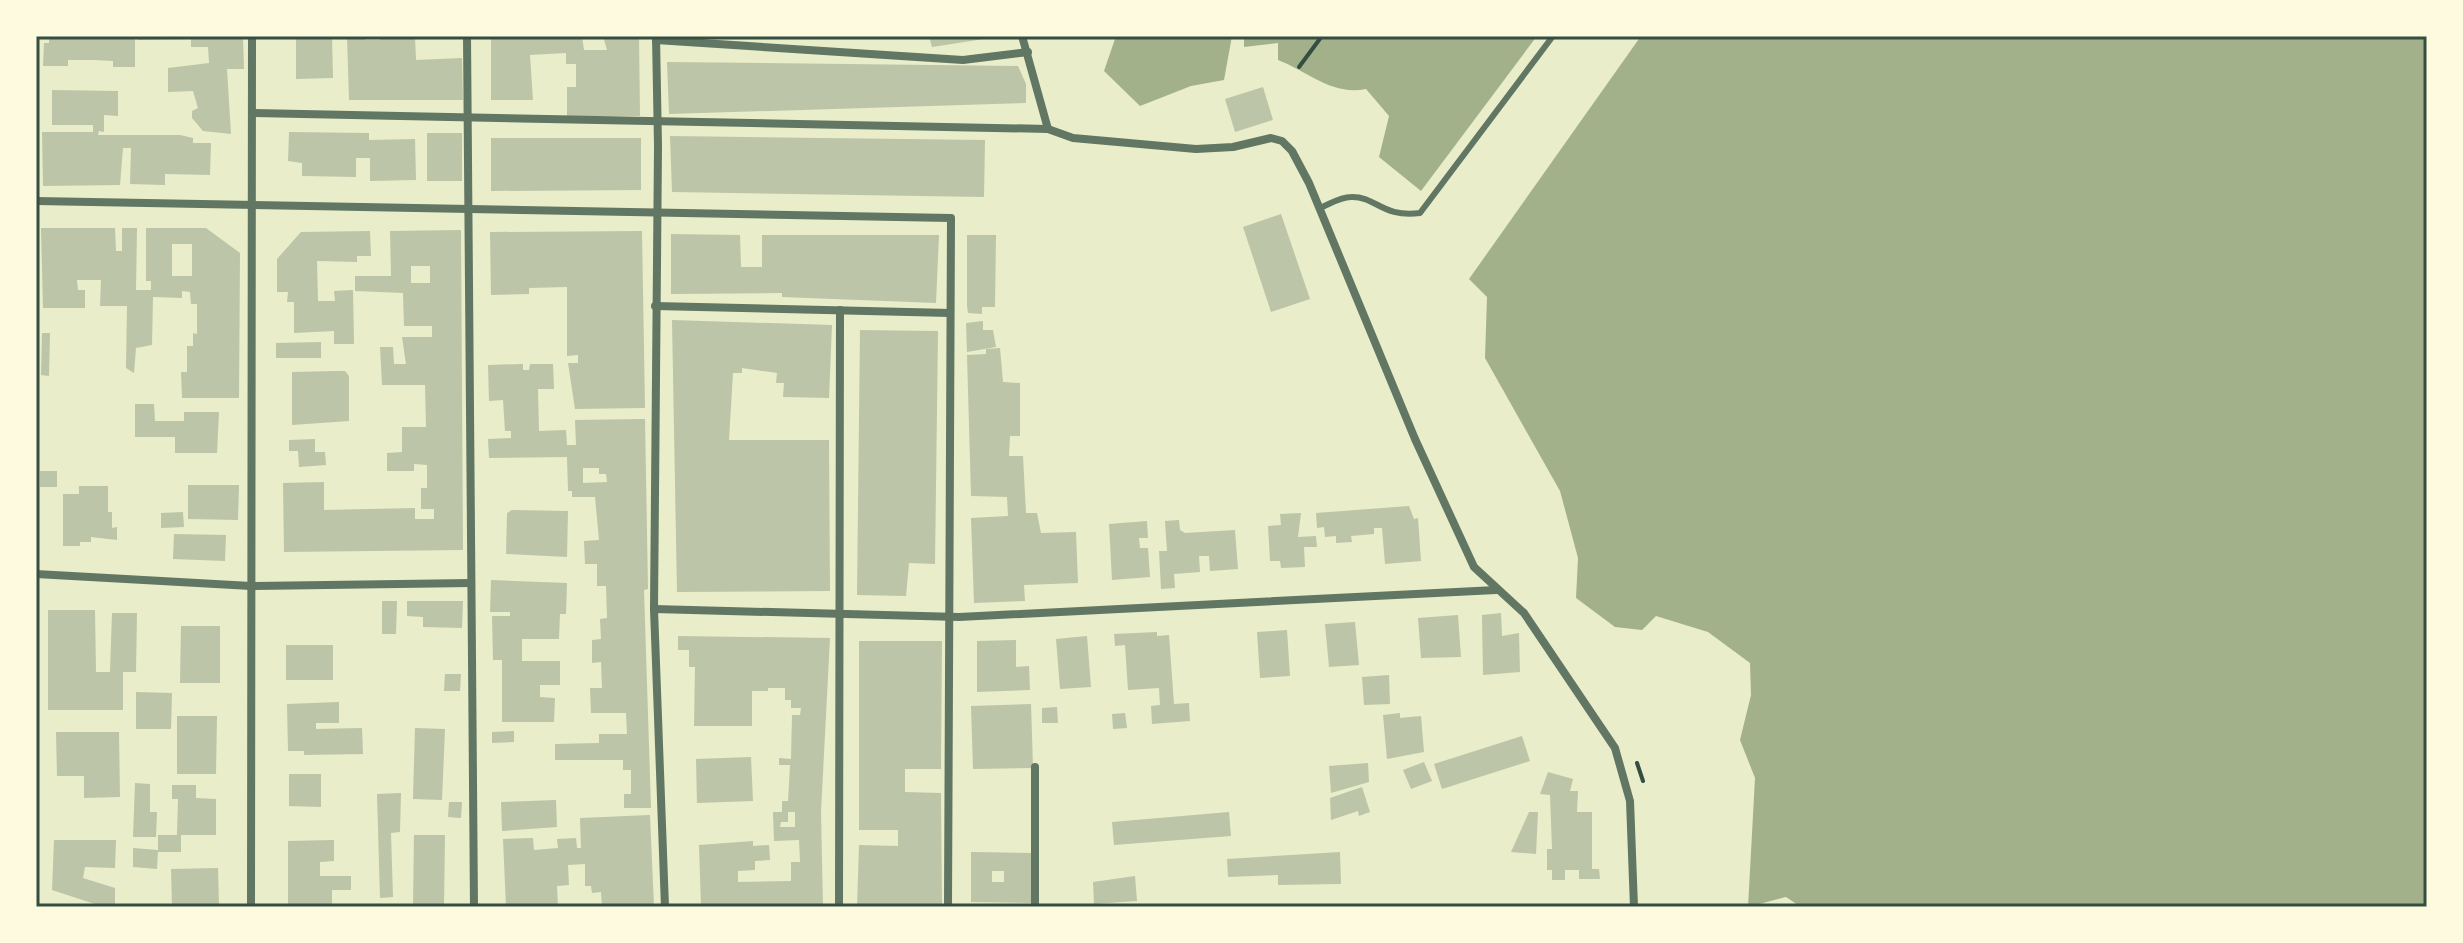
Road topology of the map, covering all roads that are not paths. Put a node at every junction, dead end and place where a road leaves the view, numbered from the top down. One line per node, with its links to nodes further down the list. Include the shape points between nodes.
1 (252, 36): 7 (street)
2 (467, 36): 8 (street)
3 (1022, 36): 6 (street)
4 (1553, 36): 13 (lane, via 1420,213 1382,210 1362,197)
5 (656, 38): 6 (street, via 963,60); 9 (street)
6 (1028, 52): 10 (street)
7 (252, 113): 8 (street); 12 (street)
8 (467, 116): 9 (street); 14 (street)
9 (658, 123): 10 (street); 15 (street)
10 (1048, 129): 13 (street, via 1073,138 1196,149 1271,138 1282,141)
11 (36, 201): 12 (street)
12 (251, 205): 14 (street); 21 (street)
13 (1320, 208): 22 (street, via 1456,531 1474,567)
14 (468, 209): 15 (street); 20 (street)
15 (656, 213): 16 (street); 18 (street, via 951,218)
16 (655, 306): 17 (street); 23 (street)
17 (840, 310): 18 (street); 24 (street)
18 (950, 313): 25 (street)
19 (36, 574): 21 (street)
20 (471, 583): 21 (street); 28 (street)
21 (251, 586): 27 (street)
22 (1496, 590): 25 (street); 33 (street, via 1524,613 1615,748 1630,801)
23 (654, 609): 24 (street); 29 (street)
24 (840, 613): 25 (street); 30 (street)
25 (948, 617): 31 (street)
26 (1035, 767): 32 (street)
27 (251, 907)
28 (474, 907)
29 (665, 907)
30 (839, 907)
31 (948, 907)
32 (1035, 907)
33 (1634, 907)

